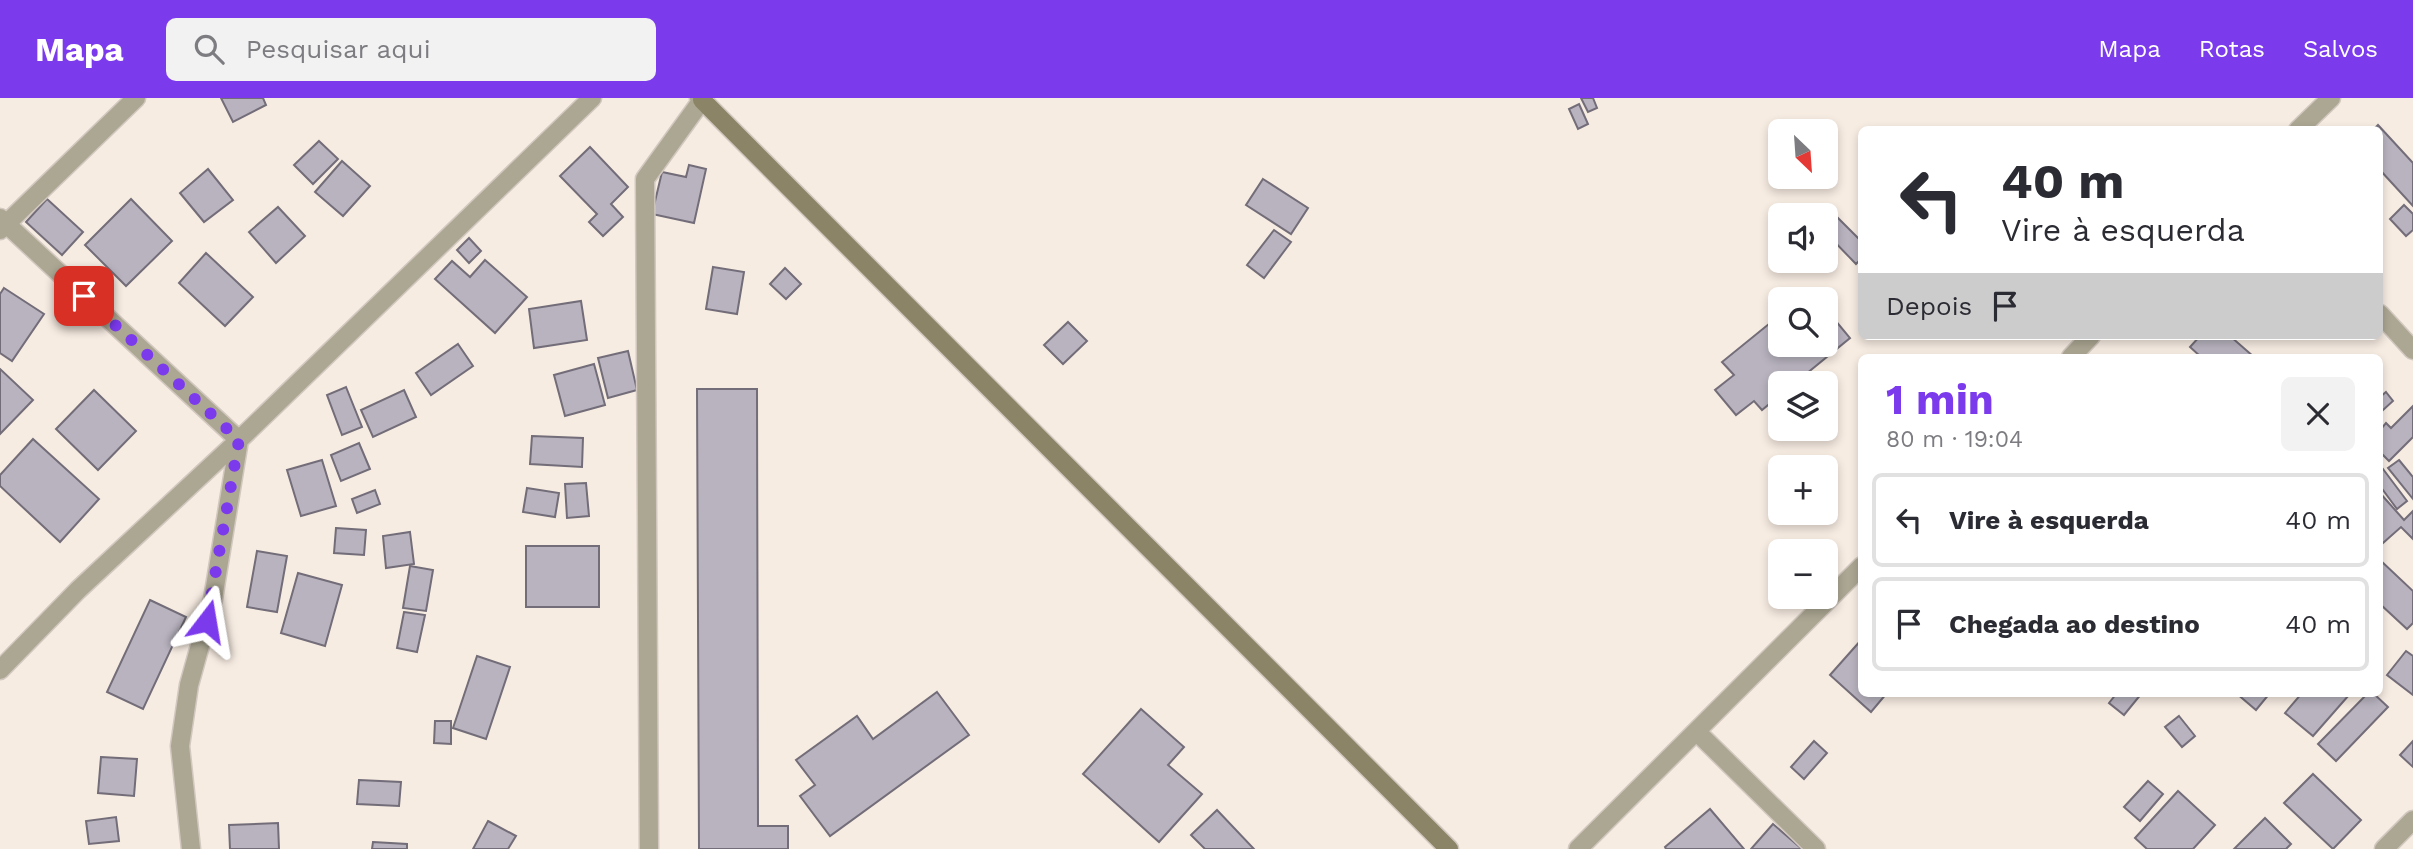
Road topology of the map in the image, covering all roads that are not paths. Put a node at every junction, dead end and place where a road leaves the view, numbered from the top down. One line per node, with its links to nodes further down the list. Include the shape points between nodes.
1 (136, 98): 6 (street)
2 (592, 98): 11 (street)
3 (2330, 98): 5 (street)
4 (702, 99): 17 (street, via 645,179); 18 (street)
5 (2302, 126)
6 (2, 224): 11 (street)
7 (2383, 317): 9 (street)
8 (2087, 340): 10 (street)
9 (2413, 350)
10 (2073, 354)
11 (239, 440): 13 (street, via 78,590); 16 (street, via 213,599 189,685 180,746)
12 (1858, 570): 14 (street)
13 (0, 670)
14 (1697, 732): 19 (street); 20 (street)
15 (2413, 820): 21 (street)
16 (191, 849)
17 (649, 849)
18 (1449, 849)
19 (1578, 849)
20 (1816, 849)
21 (2384, 849)

